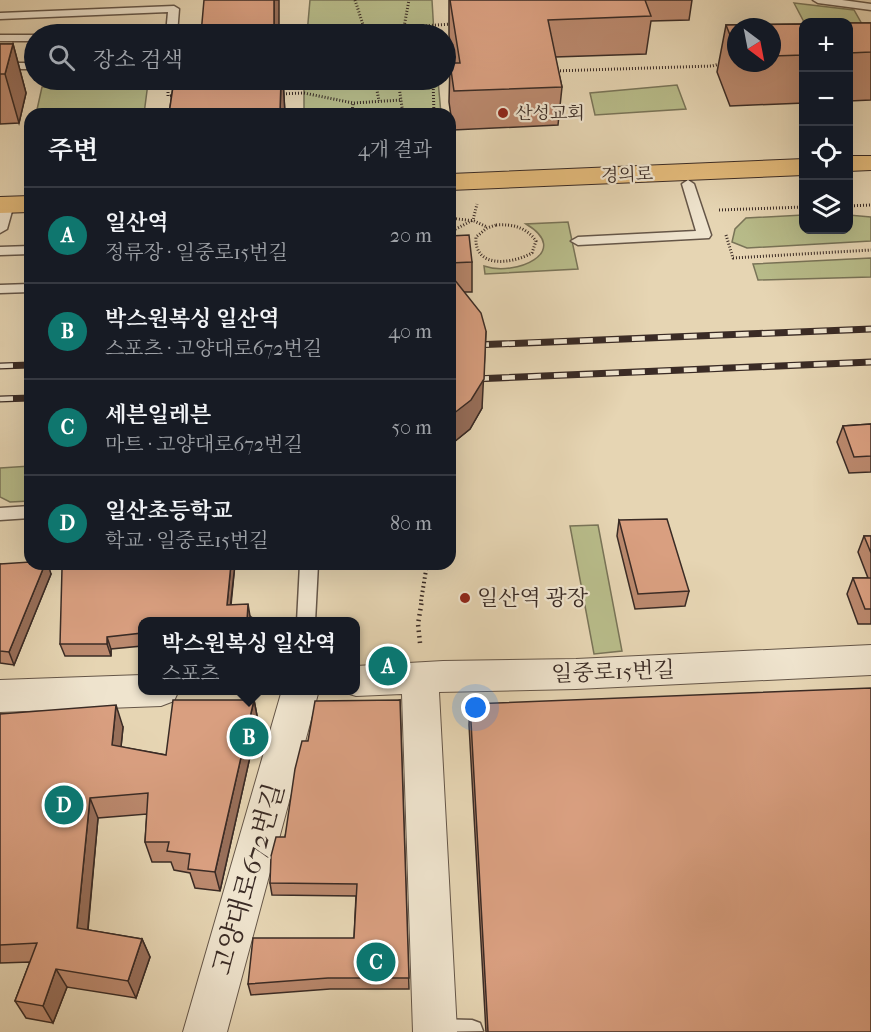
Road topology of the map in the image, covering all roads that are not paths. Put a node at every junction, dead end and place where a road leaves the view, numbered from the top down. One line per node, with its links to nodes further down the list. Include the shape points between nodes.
1 (818, 0): 2 (lane)
2 (867, 7): 4 (lane)
3 (0, 16): 5 (lane, via 174,9)
4 (871, 20)
5 (173, 24)
6 (0, 38): 7 (lane)
7 (24, 38)
8 (0, 66): 9 (lane)
9 (24, 66)
10 (871, 163): 11 (main road)
11 (853, 164)
12 (799, 167): 16 (main road, 경의로)
13 (871, 176): 14 (main road)
14 (853, 177)
15 (799, 179): 17 (main road, 경의로)
16 (456, 182)
17 (688, 184): 18 (main road, 경의로); 21 (lane, via 704,235)
18 (456, 190)
19 (14, 201): 20 (lane)
20 (0, 229)
21 (578, 241)
22 (24, 250): 23 (lane)
23 (0, 251)
24 (24, 288): 25 (lane)
25 (0, 289)
26 (24, 512): 27 (lane)
27 (0, 513)
28 (309, 570): 29 (lane)
29 (306, 617)
30 (871, 660): 31 (street, 일중로15번길, via 576,674)
31 (420, 661): 32 (street, 일중로15번길); 36 (street)
32 (360, 680)
33 (138, 691): 35 (street)
34 (300, 695): 37 (street, 고양대로672번길)
35 (0, 696)
36 (439, 1031)
37 (205, 1032)

